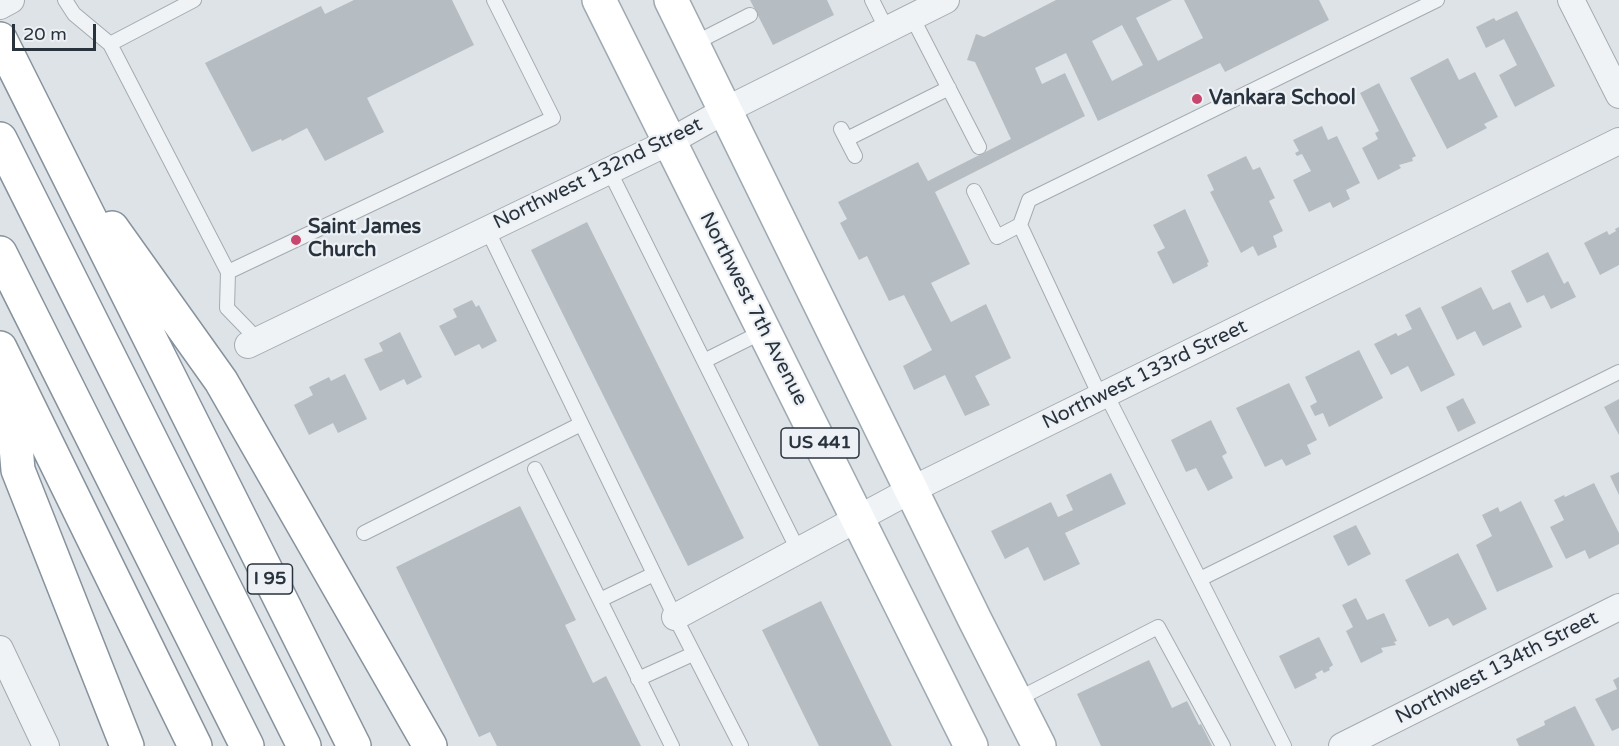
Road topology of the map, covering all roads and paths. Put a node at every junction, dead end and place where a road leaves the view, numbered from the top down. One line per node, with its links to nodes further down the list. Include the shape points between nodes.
1 (11, 0): 11 (street)
2 (65, 0): 16 (lane, via 74,14)
3 (194, 0): 16 (lane)
4 (494, 0): 32 (lane, via 553,118)
5 (599, 0): 24 (main road, Northwest 7th Avenue / US 441)
6 (671, 0): 17 (main road, US 441)
7 (872, 0): 14 (lane)
8 (946, 0): 13 (street, Northwest 132nd Street)
9 (1437, 0): 29 (lane, via 1029,200)
10 (1571, 0): 19 (street)
11 (0, 6)
12 (750, 15): 17 (lane)
13 (912, 17): 14 (street, Northwest 132nd Street); 18 (lane)
14 (886, 30): 20 (street, Northwest 132nd Street)
15 (0, 39): 21 (main road, I 95)
16 (110, 44): 32 (lane)
17 (693, 44): 20 (main road, US 441)
18 (949, 87): 25 (lane); 26 (lane, via 844,134)
19 (1619, 95)
20 (726, 110): 24 (street, Northwest 132nd Street); 41 (main road, US 441)
21 (47, 136): 60 (main road, I 95); 61 (main road, via 221,381)
22 (0, 139): 59 (main road)
23 (1619, 141): 38 (street, Northwest 133rd Street)
24 (669, 142): 27 (street, Northwest 132nd Street); 33 (main road, Northwest 7th Avenue / US 441)
25 (979, 147)
26 (855, 156)
27 (609, 170): 30 (street, Northwest 132nd Street); 36 (lane)
28 (974, 191): 29 (lane, via 997,237)
29 (1020, 225): 38 (lane)
30 (487, 229): 34 (street, Northwest 132nd Street); 39 (lane)
31 (0, 253): 58 (main road)
32 (228, 272): 34 (lane, via 227,308)
33 (764, 331): 36 (lane); 42 (main road, Northwest 7th Avenue / US 441)
34 (253, 342)
35 (5, 358): 56 (main road, via 23,486); 57 (main road)
36 (704, 361): 44 (lane)
37 (1619, 372): 46 (lane)
38 (1103, 395): 41 (street, Northwest 133rd Street); 46 (lane)
39 (581, 424): 43 (lane); 45 (lane)
40 (535, 469): 47 (lane)
41 (911, 490): 42 (street, Northwest 133rd Street); 53 (main road, US 441)
42 (858, 518): 44 (street, Northwest 133rd Street); 64 (main road, Northwest 7th Avenue / US 441)
43 (364, 533)
44 (798, 550): 49 (street, Northwest 133rd Street)
45 (654, 574): 47 (lane); 49 (lane)
46 (1200, 579): 67 (lane)
47 (600, 600): 52 (lane)
48 (1619, 607): 54 (street, Northwest 134th Street)
49 (675, 616): 51 (lane)
50 (0, 649): 55 (street)
51 (693, 654): 52 (lane); 63 (lane)
52 (638, 679): 62 (lane)
53 (1016, 700): 65 (main road, US 441); 66 (lane, via 1158,627)
54 (1351, 744)
55 (46, 746)
56 (127, 746)
57 (195, 746)
58 (247, 746)
59 (304, 746)
60 (354, 746)
61 (430, 746)
62 (672, 746)
63 (741, 746)
64 (970, 746)
65 (1039, 746)
66 (1223, 746)
67 (1284, 746)

